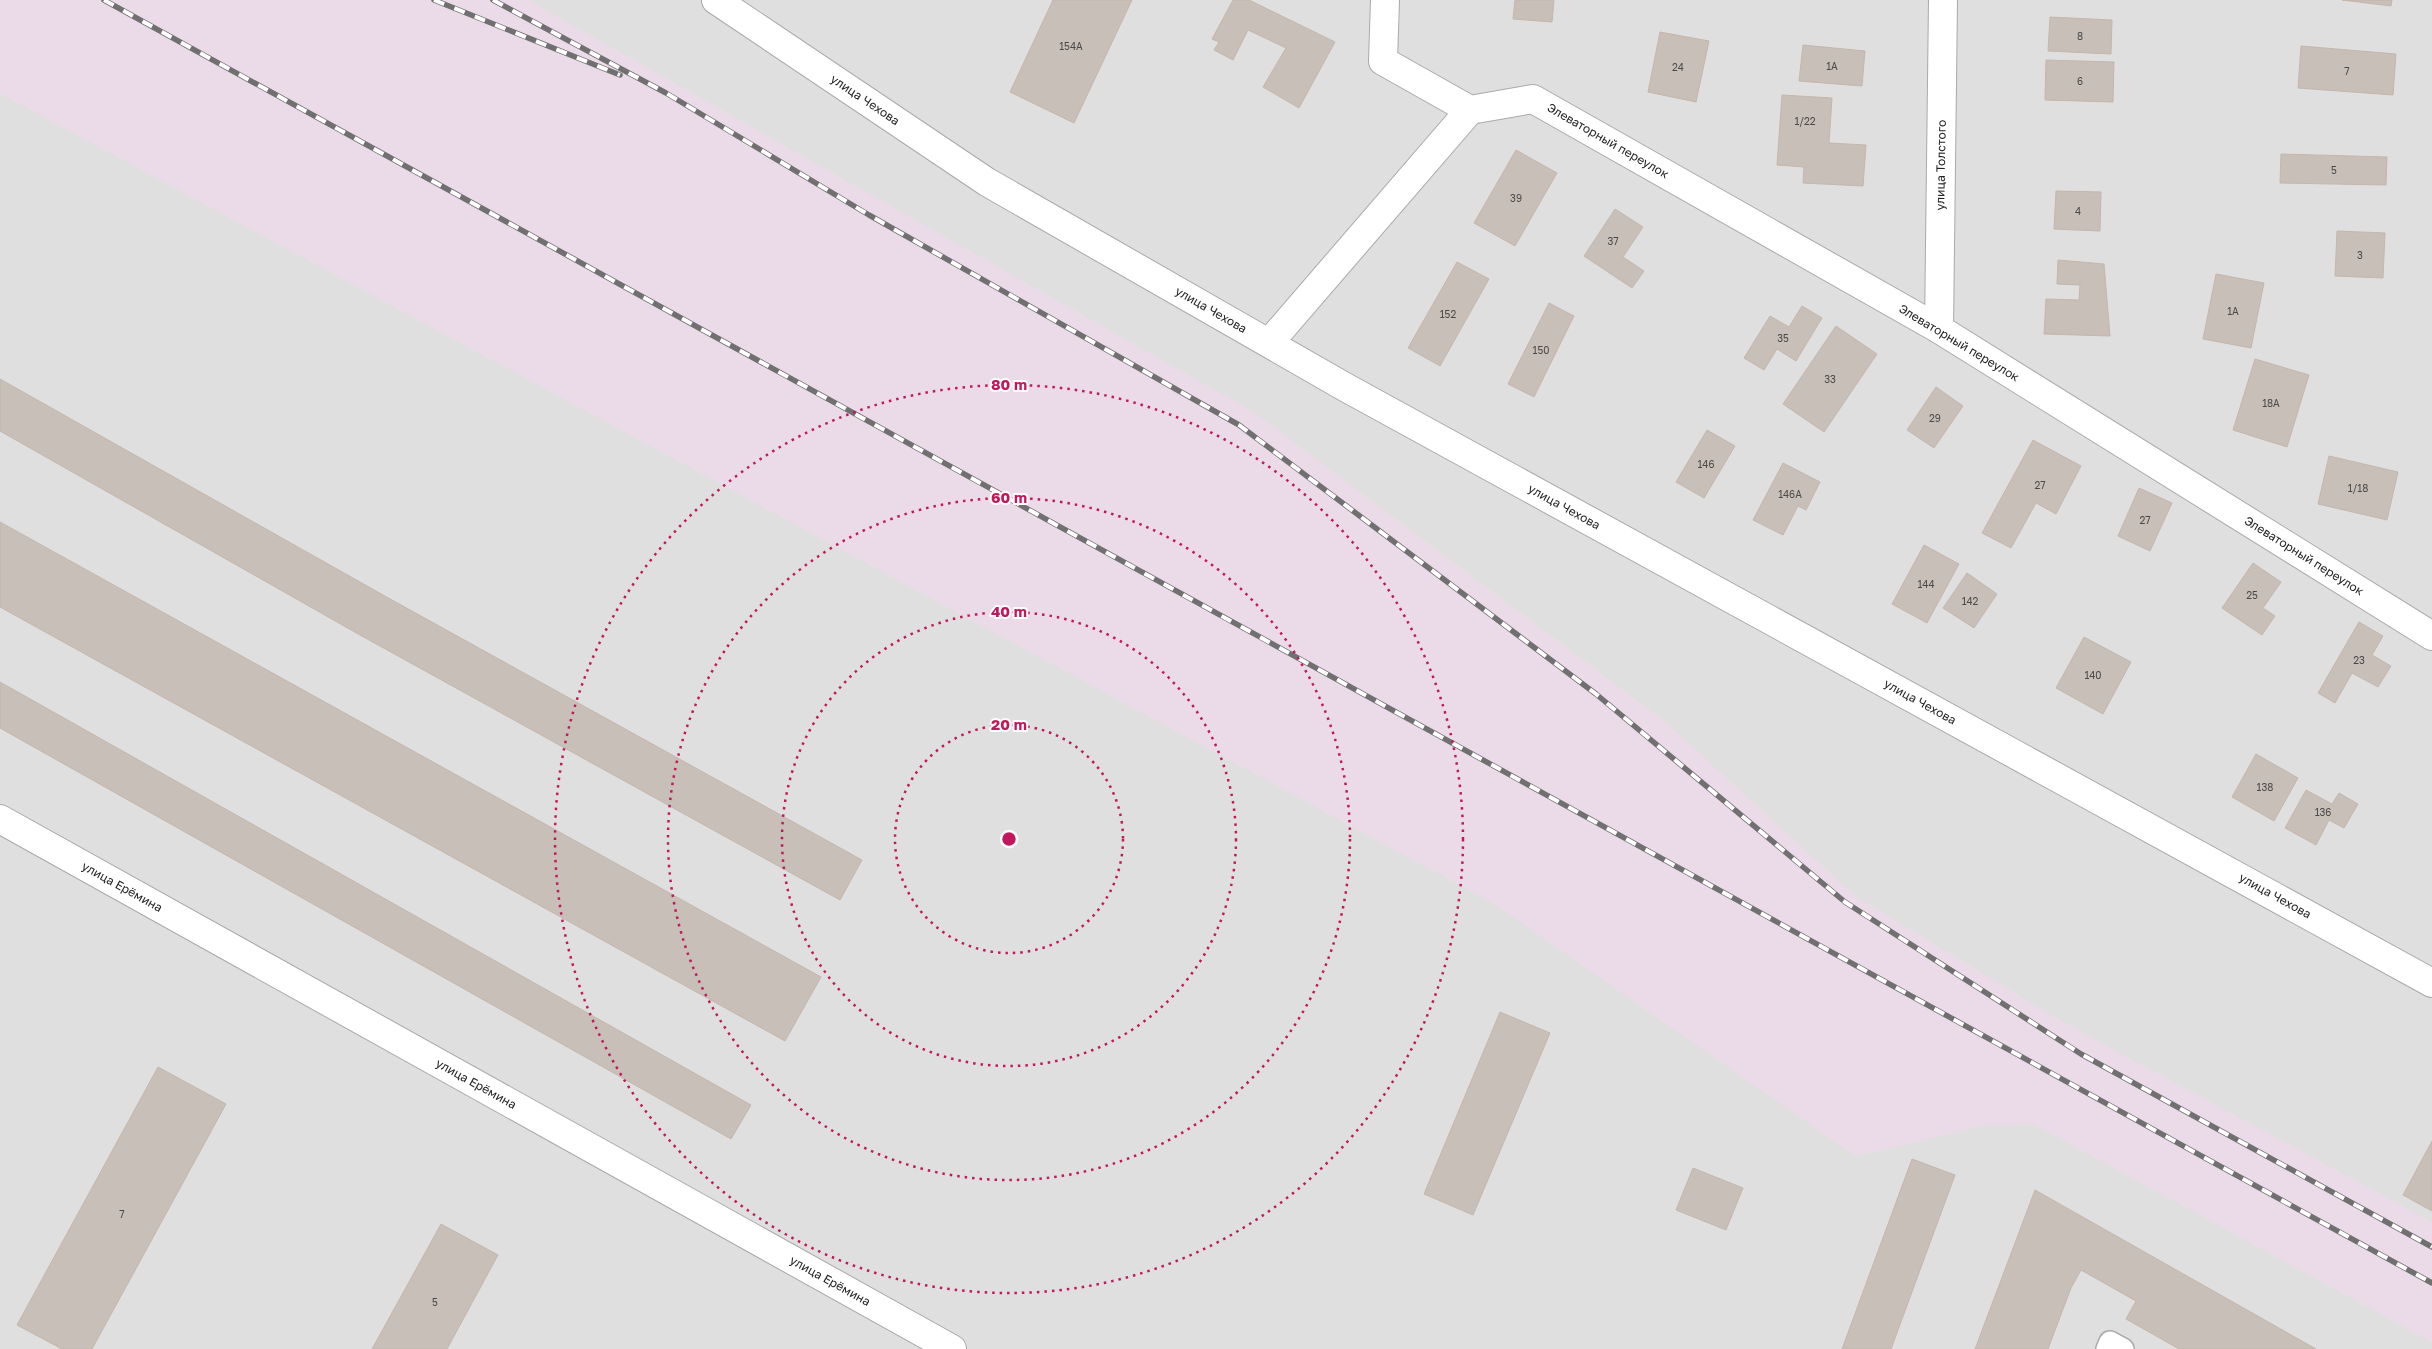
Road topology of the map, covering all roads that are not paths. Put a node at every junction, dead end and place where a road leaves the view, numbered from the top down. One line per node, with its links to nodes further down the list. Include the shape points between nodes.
1 (716, 0): 6 (street, улица Чехова, via 987,182)
2 (1385, 0): 4 (street, via 1383,61)
3 (1943, 0): 5 (street, улица Толстого)
4 (1470, 110): 5 (street, Элеваторный переулок, via 1533,98); 6 (street)
5 (1938, 329): 7 (street, Элеваторный переулок)
6 (1269, 343): 9 (street, улица Чехова)
7 (2432, 636)
8 (0, 819): 10 (street, улица Ерёмина)
9 (2432, 983)
10 (952, 1349)
11 (2107, 1349): 12 (lane, via 2110,1342)
12 (2123, 1349)

